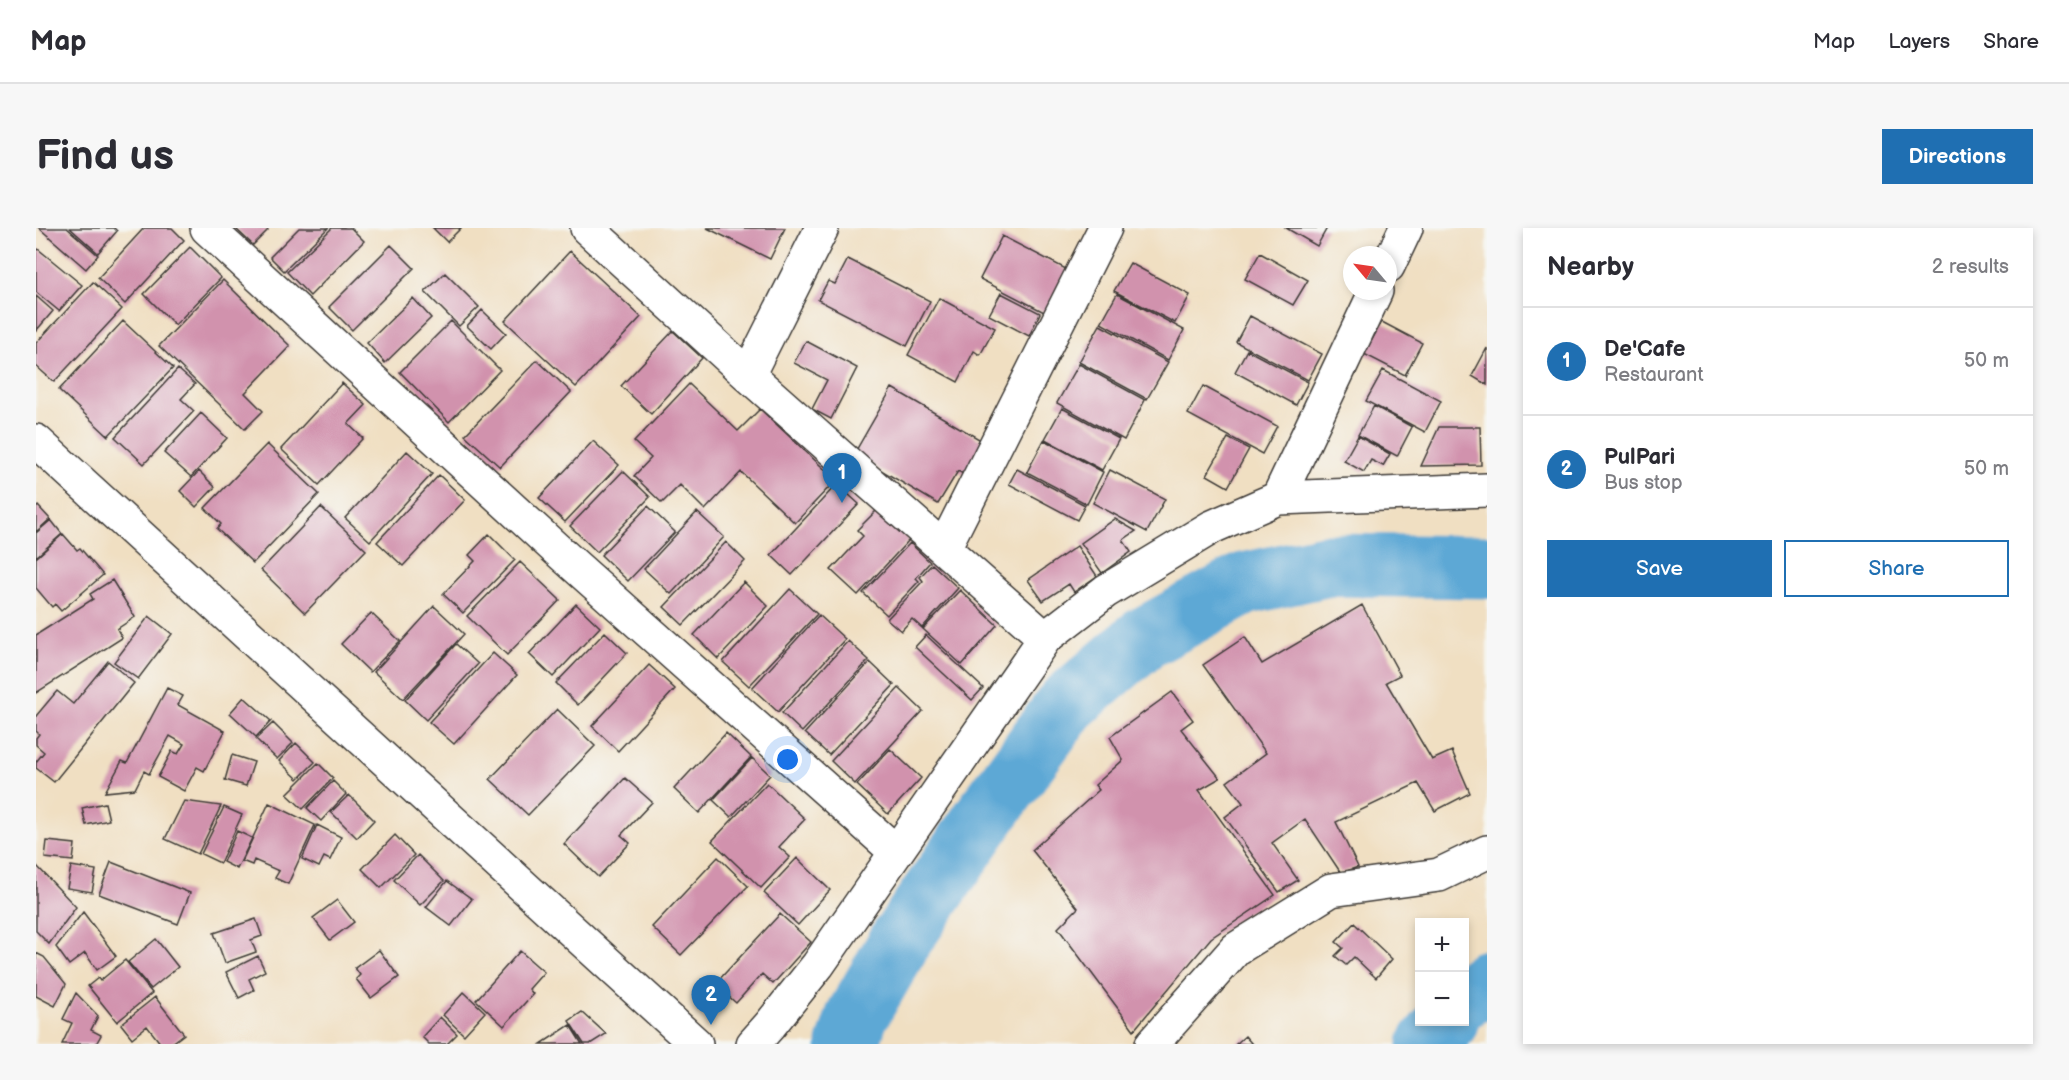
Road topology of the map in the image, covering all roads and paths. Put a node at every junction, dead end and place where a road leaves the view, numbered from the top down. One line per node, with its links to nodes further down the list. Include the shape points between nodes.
1 (207, 228): 14 (street, via 546,540)
2 (587, 228): 8 (street)
3 (822, 228): 8 (street)
4 (1105, 228): 12 (street)
5 (1406, 228): 6 (street)
6 (1397, 247)
7 (1372, 300): 11 (street)
8 (748, 375): 12 (street)
9 (36, 441): 16 (street)
10 (1487, 490): 11 (street)
11 (1278, 498): 13 (street, via 1212,527 1106,591)
12 (944, 548): 13 (street)
13 (1044, 638): 14 (street)
14 (895, 851): 17 (street, via 818,965)
15 (1487, 852): 18 (street, via 1438,875 1330,890 1236,949)
16 (696, 1044)
17 (753, 1044)
18 (1152, 1044)

